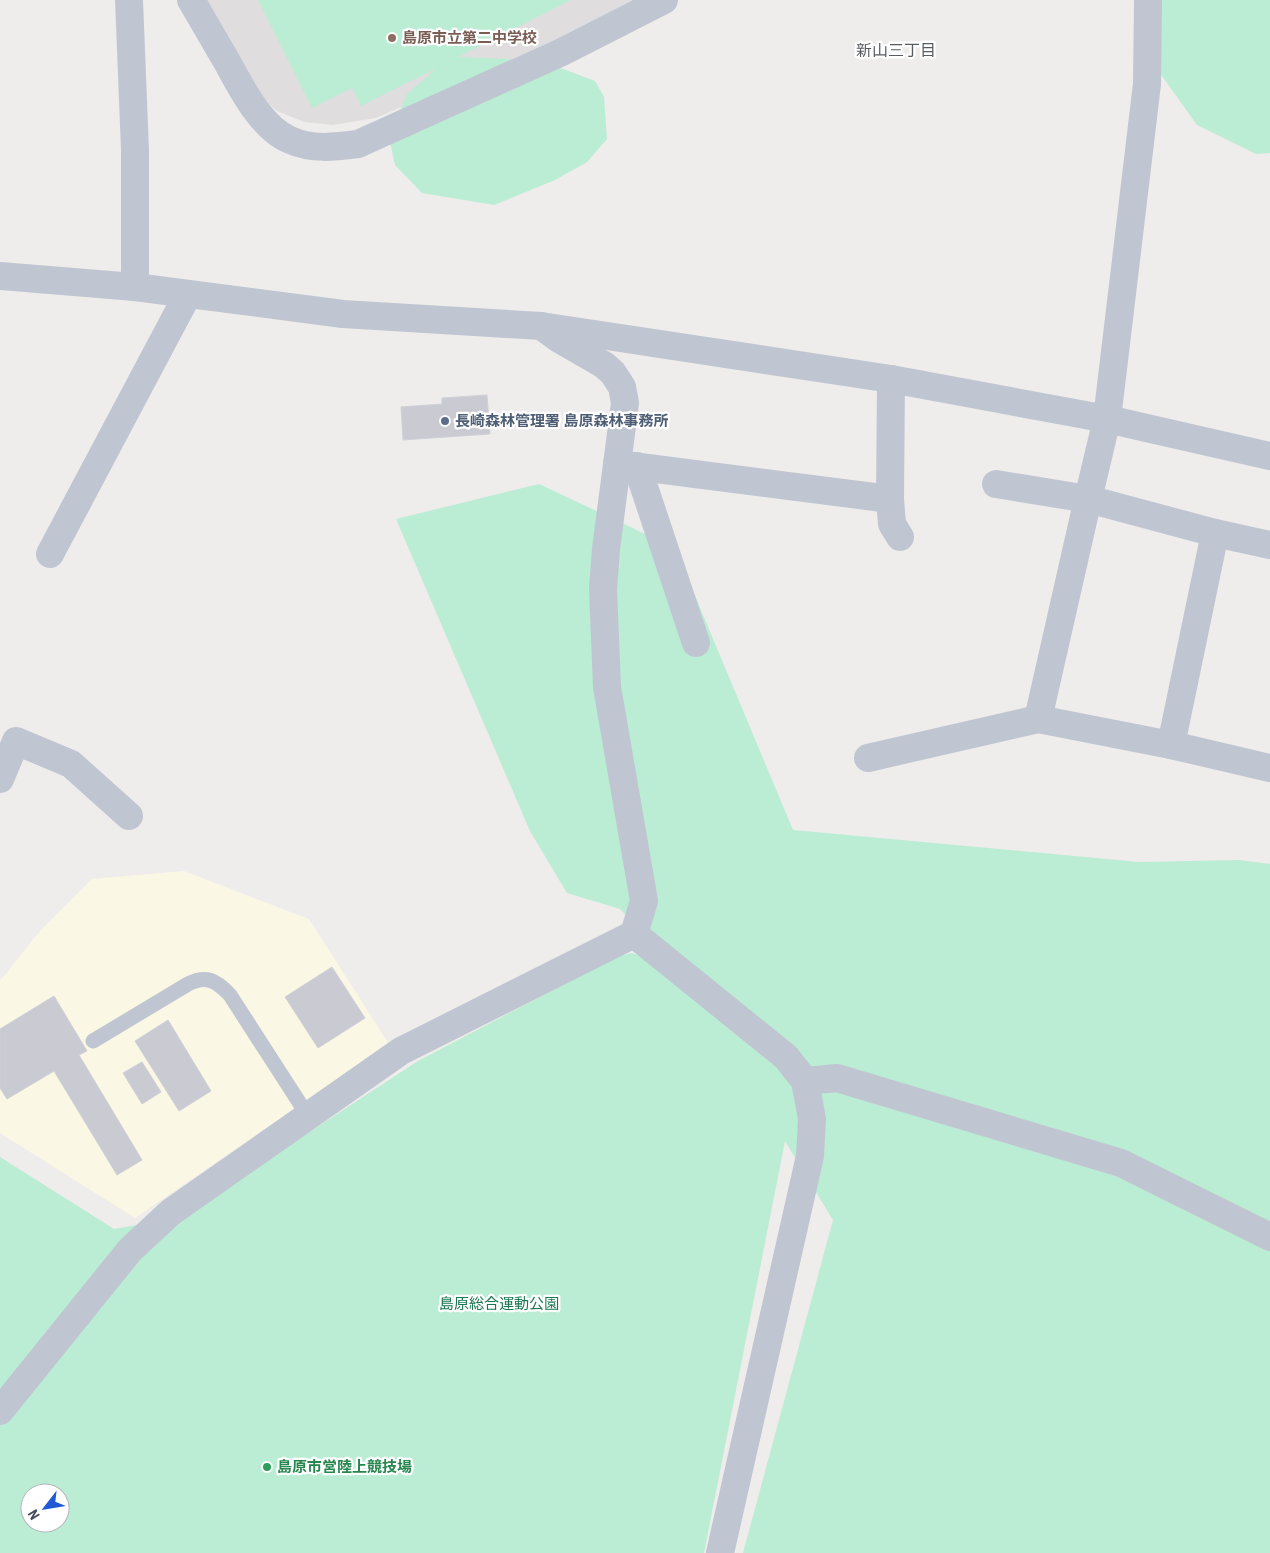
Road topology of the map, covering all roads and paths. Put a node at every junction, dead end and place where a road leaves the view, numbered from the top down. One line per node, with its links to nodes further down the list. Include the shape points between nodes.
1 (129, 0): 6 (street, via 135,150)
2 (191, 0): 3 (street, via 251,104 268,124 289,140 313,147 334,148 358,144 562,52)
3 (664, 0)
4 (1148, 0): 10 (street, via 1147,84)
5 (0, 276): 6 (street)
6 (135, 287): 7 (street)
7 (188, 294): 8 (street, via 344,314); 19 (street)
8 (542, 326): 9 (street); 12 (street, via 559,340 604,365 622,387)
9 (891, 379): 10 (street); 14 (street)
10 (1106, 419): 11 (street); 15 (street)
11 (1270, 456)
12 (627, 465): 14 (street); 20 (street); 27 (street, via 606,549 603,589 607,687 644,901)
13 (996, 484): 15 (street)
14 (890, 499): 17 (street, via 892,524)
15 (1088, 499): 16 (street); 21 (street)
16 (1215, 533): 18 (street); 22 (street)
17 (900, 537)
18 (1270, 545)
19 (50, 554)
20 (696, 644)
21 (1038, 719): 22 (street); 23 (street)
22 (1171, 745): 25 (street)
23 (868, 758)
24 (2, 768): 26 (street, via 16,741 71,764)
25 (1270, 768)
26 (129, 816)
27 (634, 934): 29 (street, via 786,1057); 30 (street, via 401,1051)
28 (93, 1041): 30 (lane, via 188,984 204,979 214,981 230,995)
29 (805, 1081): 31 (street, via 837,1078 1121,1163); 33 (street, via 812,1119 810,1156)
30 (308, 1116): 32 (street, via 170,1212 130,1250)
31 (1270, 1237)
32 (0, 1411)
33 (720, 1553)

